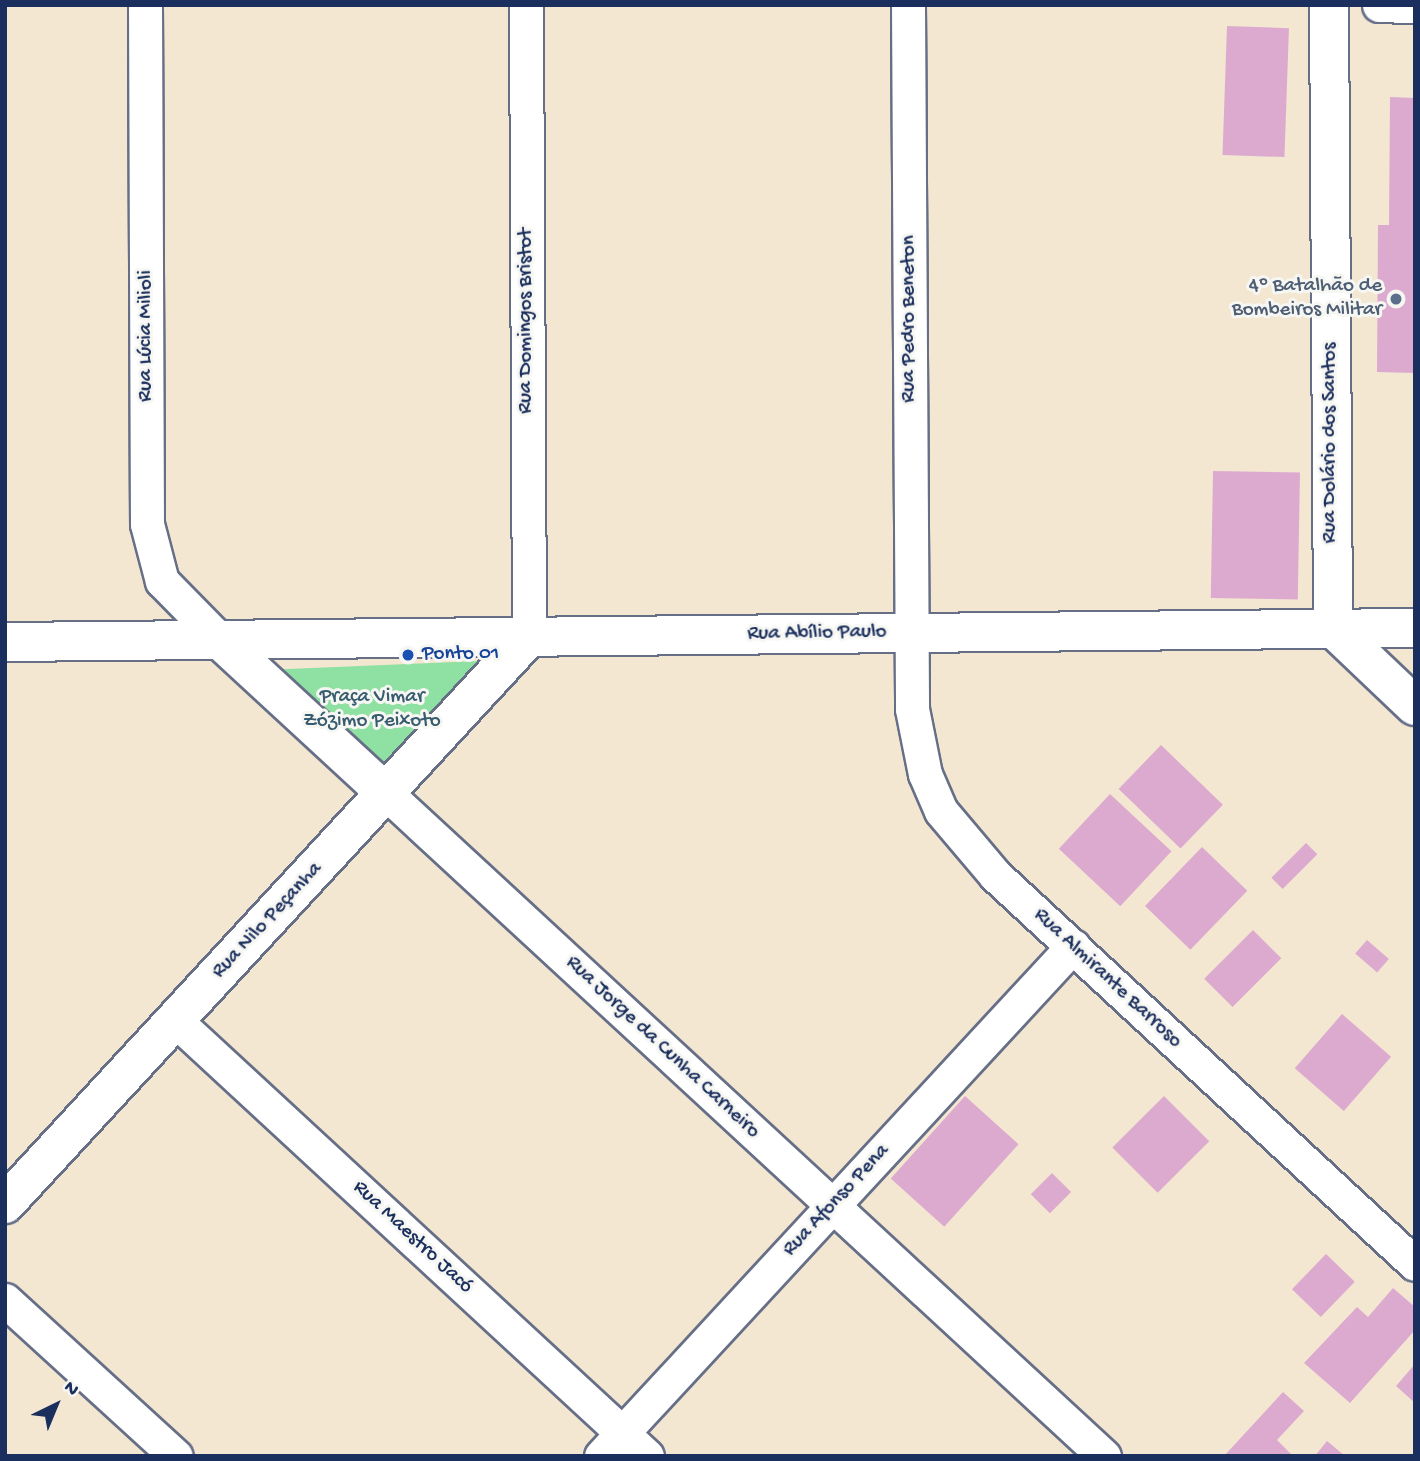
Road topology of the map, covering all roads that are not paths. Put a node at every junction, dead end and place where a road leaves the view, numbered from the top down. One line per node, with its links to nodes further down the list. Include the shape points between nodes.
1 (145, 5): 11 (street, Rua Lúcia Milioli, via 147,524 162,581)
2 (526, 5): 10 (street, Rua Domingos Bristot)
3 (908, 5): 9 (street, Rua Pedro Beneton)
4 (1328, 5): 7 (street, Rua Dolário dos Santos)
5 (1379, 5): 6 (street)
6 (1415, 6)
7 (1333, 628): 8 (street, Rua Abílio Paulo); 9 (street, Rua Abílio Paulo); 13 (street)
8 (1415, 628)
9 (912, 633): 10 (street, Rua Abílio Paulo); 15 (street, Rua Almirante Barroso, via 915,737 941,811 995,874)
10 (529, 637): 11 (street, Rua Abílio Paulo); 14 (street, Rua Nilo Peçanha)
11 (220, 640): 12 (street, Rua Abílio Paulo); 14 (street, Rua Jorge da Cunha Carneiro)
12 (5, 642)
13 (1415, 706)
14 (387, 794): 16 (street, Rua Nilo Peçanha); 18 (street, Rua Jorge da Cunha Carneiro)
15 (1073, 946): 18 (street, Rua Afonso Pena); 19 (street, Rua Almirante Barroso)
16 (176, 1021): 17 (street, Rua Nilo Peçanha); 21 (street, Rua Maestro Jacó)
17 (5, 1204)
18 (833, 1205): 21 (street, Rua Afonso Pena); 24 (street, Rua Jorge da Cunha Carneiro)
19 (1415, 1264)
20 (5, 1300): 22 (street)
21 (611, 1444): 23 (street, Rua Maestro Jacó)
22 (176, 1456)
23 (647, 1456)
24 (1104, 1456)

